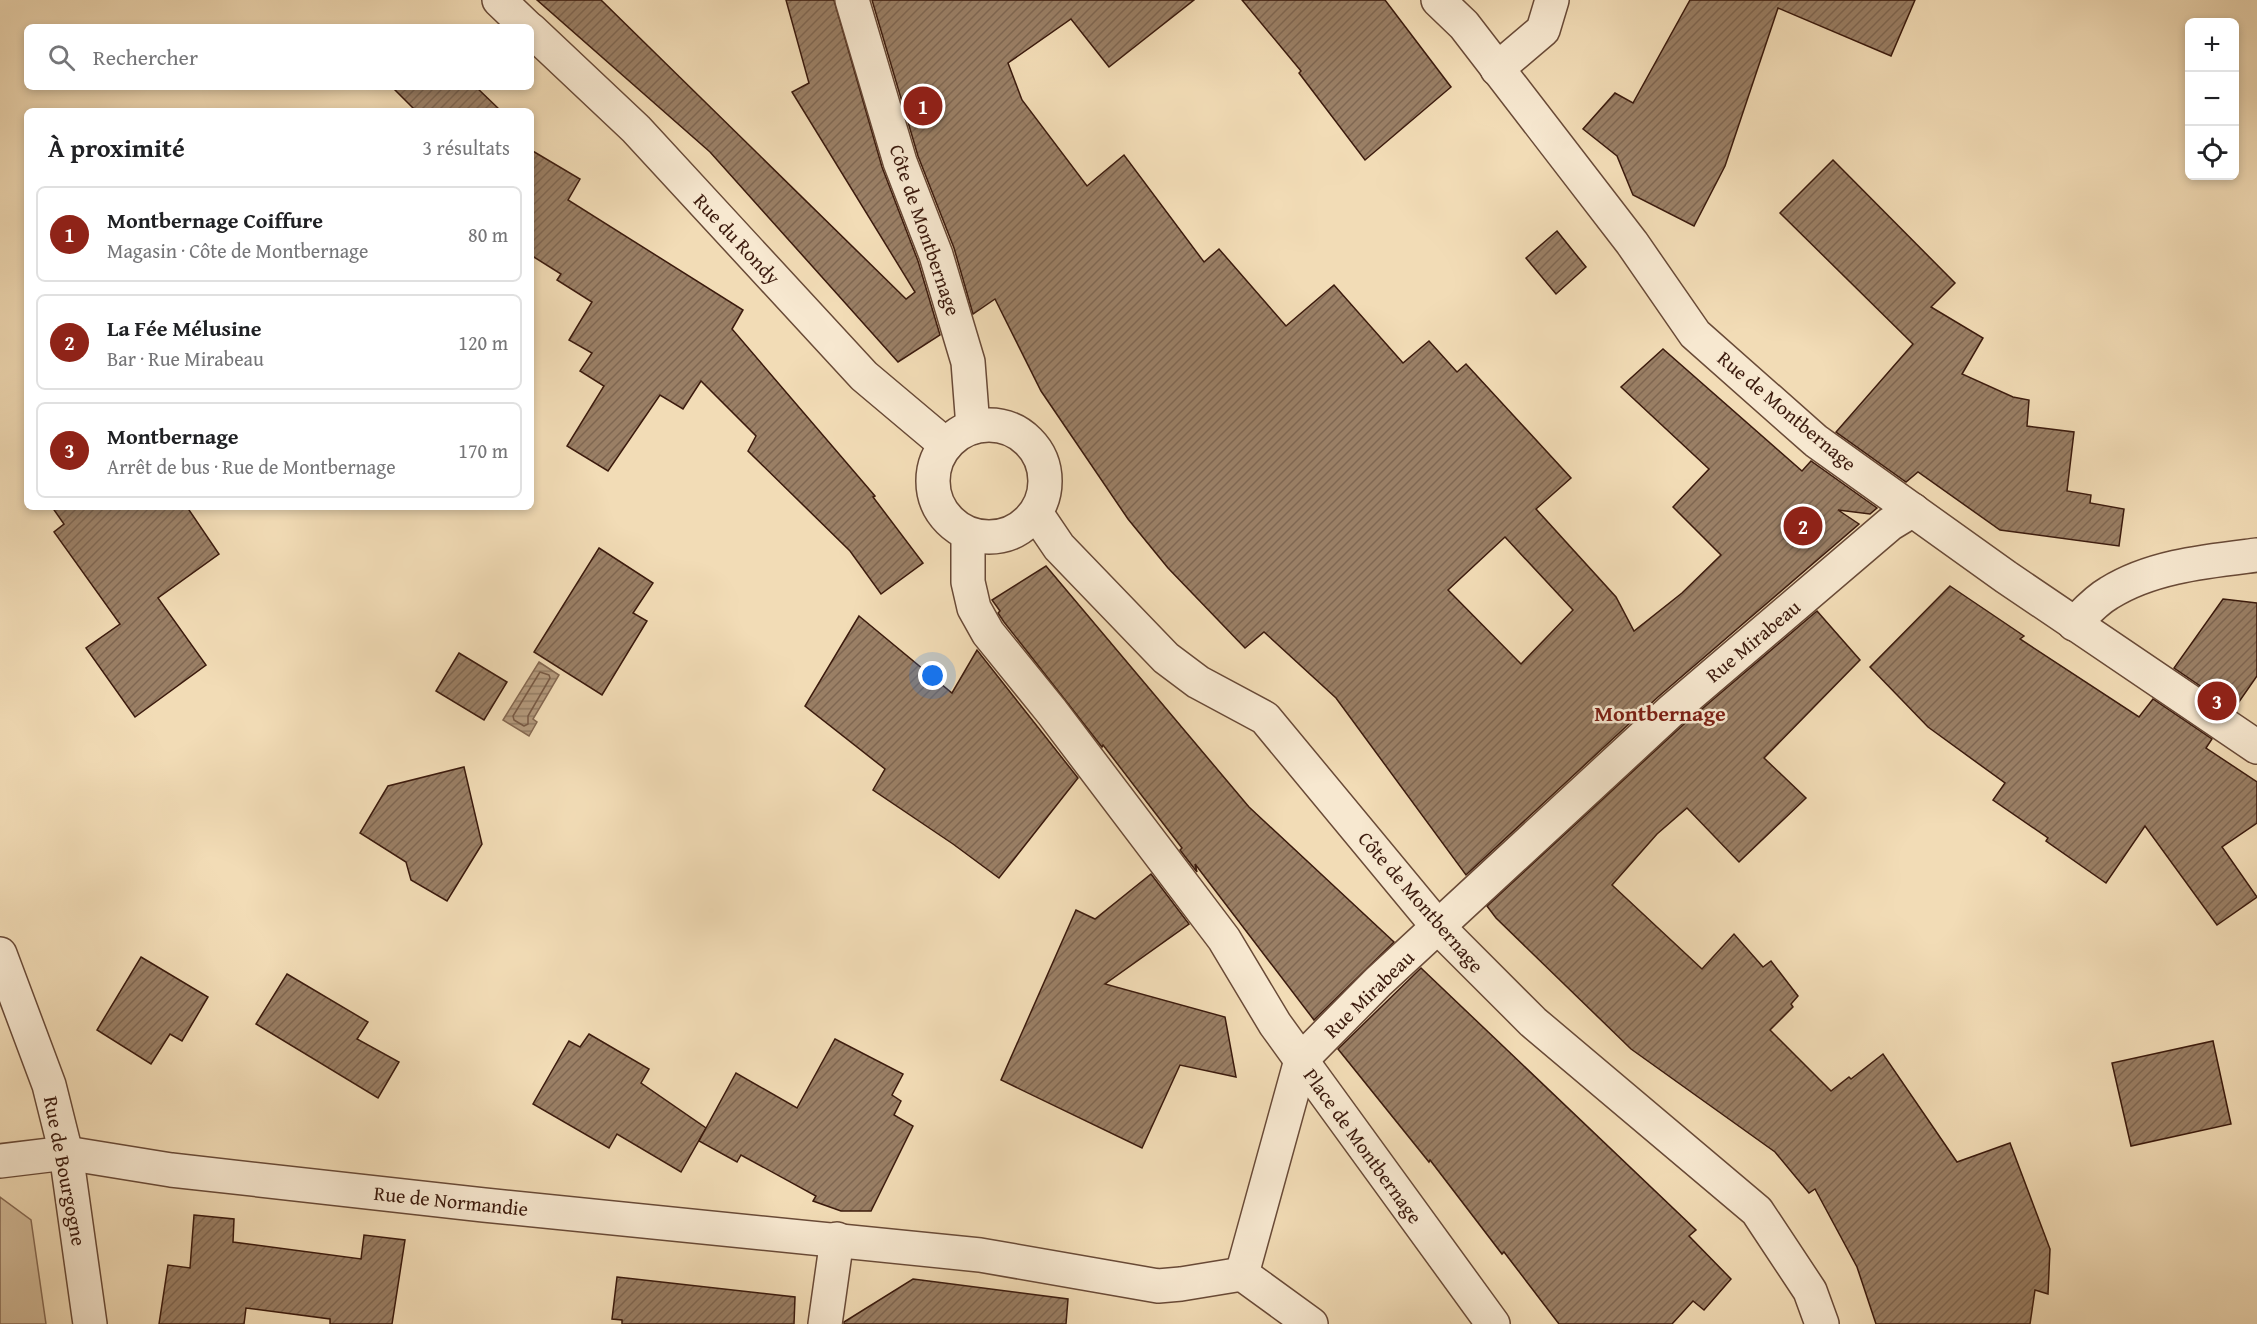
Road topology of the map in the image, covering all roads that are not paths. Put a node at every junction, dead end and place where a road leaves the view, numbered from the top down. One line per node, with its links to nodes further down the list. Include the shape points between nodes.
1 (499, 0): 5 (street)
2 (852, 0): 8 (street, Côte de Montbernage, via 900,162 936,255 968,362)
3 (1438, 0): 7 (street, Rue de Montbernage, via 1464,25)
4 (1552, 0): 7 (street, via 1543,30)
5 (525, 24)
6 (534, 33): 9 (street, Rue du Rondy, via 636,129 864,376)
7 (1497, 69): 10 (street, Rue de Montbernage, via 1632,243 1695,334 1816,441)
8 (973, 427): 9 (street); 11 (street, via 990,424 1007,428 1034,448 1046,480 1044,497)
9 (946, 445): 12 (street, via 937,460 934,495 953,525)
10 (1913, 510): 14 (street, Rue de Montbernage); 16 (street, Rue Mirabeau, via 1890,524 1671,711)
11 (1036, 513): 12 (street, via 1026,524 999,537); 16 (street, Côte de Montbernage, via 1059,547 1166,658 1198,682 1265,718)
12 (968, 534): 18 (street, via 968,582 974,608 988,633 1224,939)
13 (2257, 555): 14 (street, via 2163,571 2127,583 2106,594)
14 (2074, 624): 15 (street, Rue de Montbernage)
15 (2257, 747)
16 (1439, 928): 18 (street, Rue Mirabeau); 27 (street, Côte de Montbernage, via 1533,1022 1757,1211 1810,1291)
17 (0, 954): 19 (street, Rue de Bourgogne, via 49,1085)
18 (1300, 1060): 22 (street, Place de Montbernage); 26 (street, Place de Montbernage)
19 (66, 1153): 20 (street, Rue de Normandie); 21 (street, Rue de Normandie, via 171,1170); 23 (street, Rue de Bourgogne)
20 (0, 1161)
21 (837, 1239): 22 (street, via 980,1255 1158,1286); 24 (street)
22 (1242, 1274): 25 (street)
23 (90, 1324)
24 (825, 1324)
25 (1311, 1324)
26 (1493, 1324)
27 (1822, 1324)

